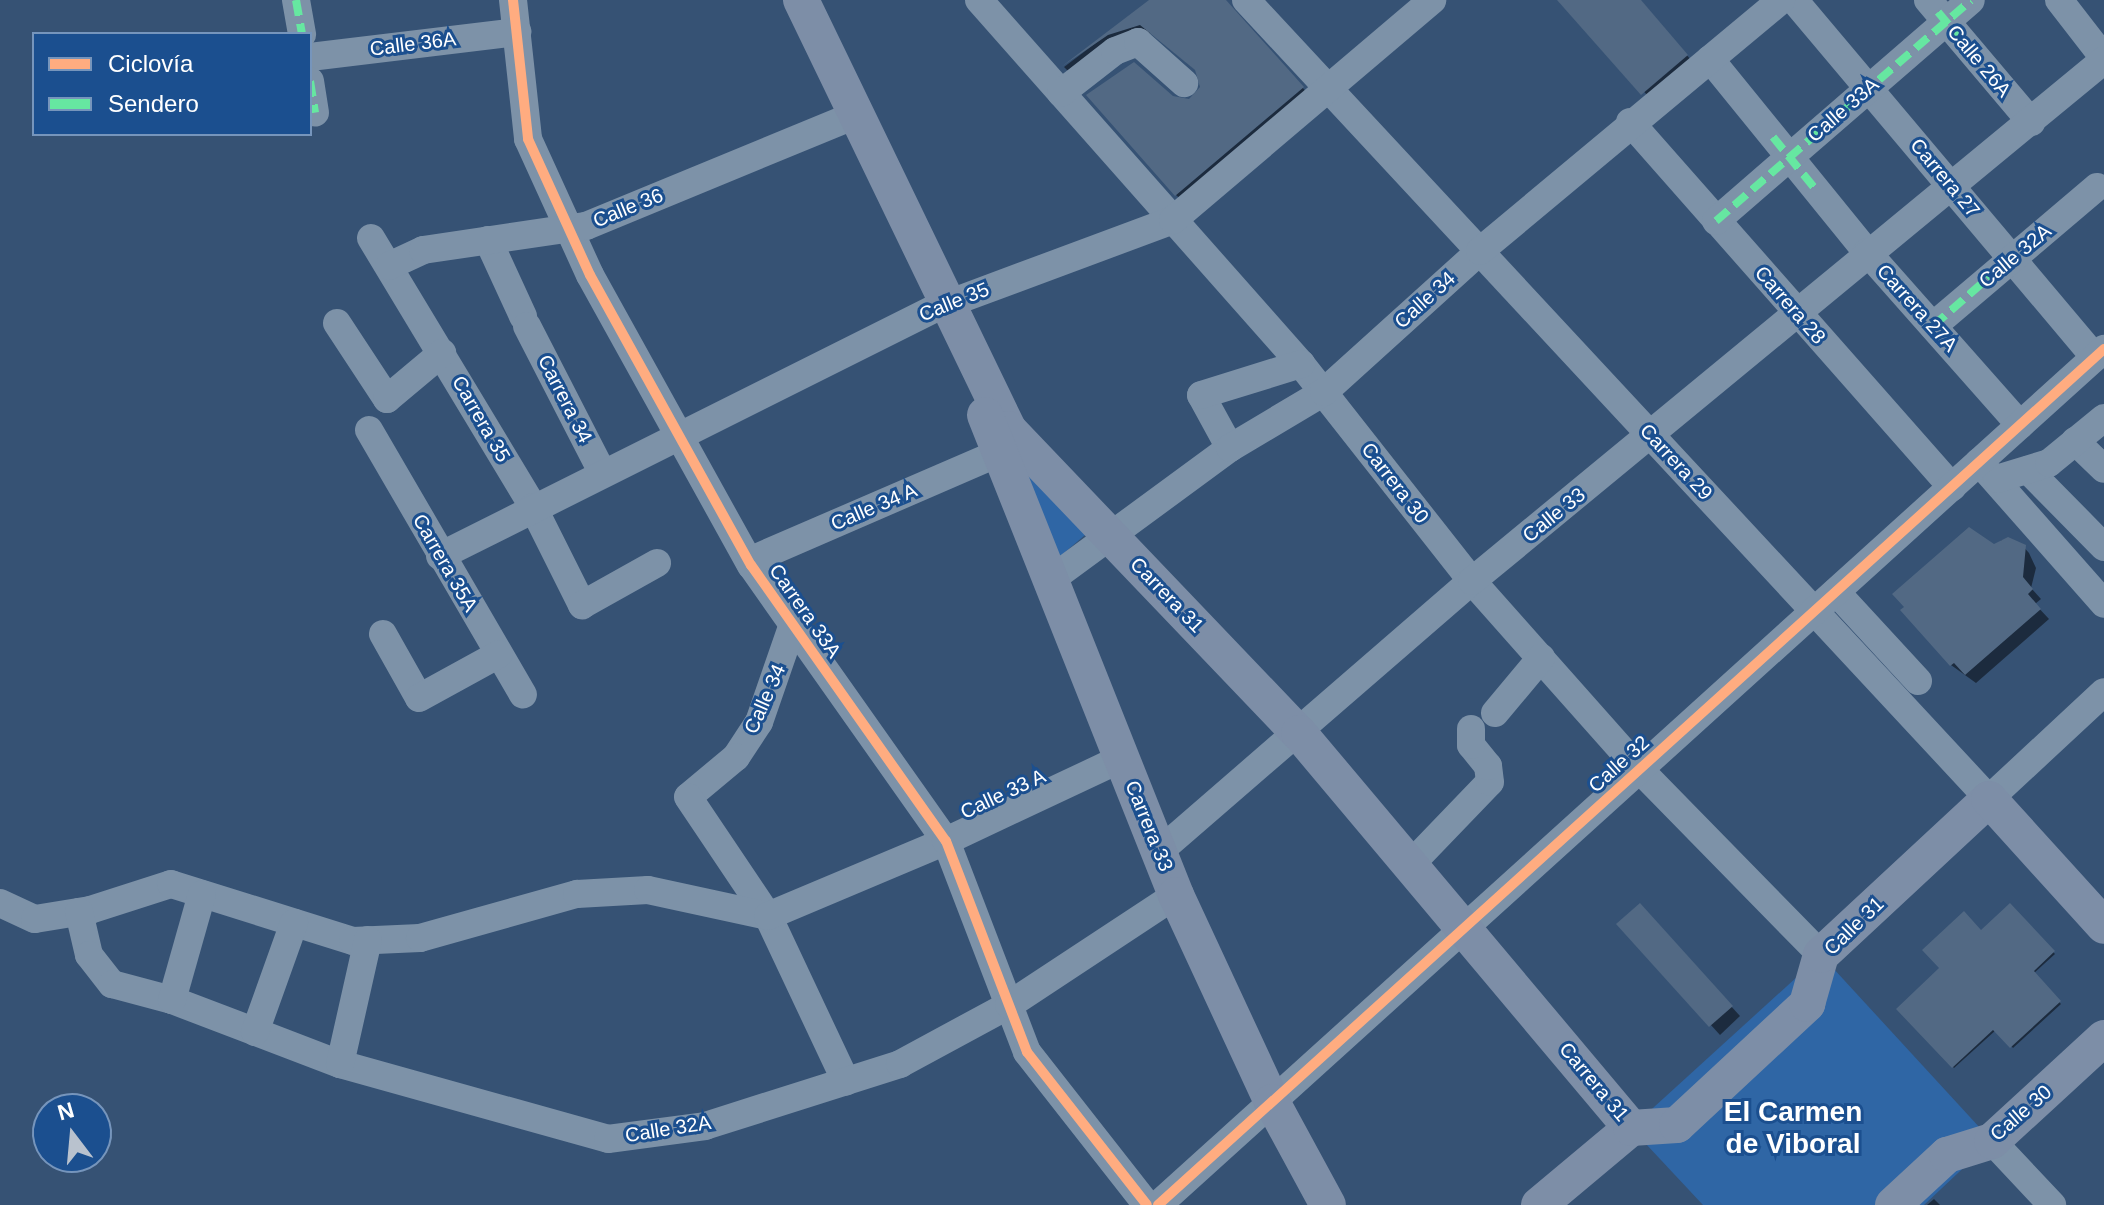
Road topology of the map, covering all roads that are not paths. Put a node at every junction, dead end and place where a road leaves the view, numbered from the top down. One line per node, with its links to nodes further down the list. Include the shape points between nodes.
1 (296, 0): 14 (street)
2 (513, 0): 15 (street, Carrera 33A)
3 (783, 0): 25 (main road, Carrera 31)
4 (801, 0): 25 (main road, Carrera 31)
5 (979, 0): 22 (street, Carrera 30)
6 (1246, 0): 20 (street, Carrera 29)
7 (1432, 0): 12 (street, Calle 35)
8 (1781, 0): 17 (street, Calle 34)
9 (1794, 0): 21 (street, Carrera 27)
10 (1971, 0): 13 (street, Calle 33A)
11 (2059, 0): 18 (street)
12 (1404, 10): 20 (street, Calle 35)
13 (1943, 18): 21 (street, Calle 33A); 27 (street, Calle 26A)
14 (302, 32)
15 (517, 32): 16 (street, Calle 36A); 33 (street, Carrera 33A, via 528,139)
16 (312, 57)
17 (1710, 59): 26 (street, Calle 34); 28 (street)
18 (2104, 59): 27 (street, Calle 33)
19 (1184, 83): 22 (street, via 1138,42 1115,51)
20 (1327, 87): 31 (street, Calle 35); 36 (street, Carrera 29)
21 (1868, 88): 28 (street, Calle 33A); 29 (street, Carrera 27)
22 (1061, 93): 31 (street, Carrera 30)
23 (312, 94): 24 (street)
24 (315, 113)
25 (849, 118): 33 (street, Calle 36, via 586,226); 40 (main road, Carrera 31)
26 (1630, 122): 32 (street, Carrera 28); 36 (street, Calle 34)
27 (2031, 122): 29 (street, Calle 33)
28 (1781, 147): 32 (street, Calle 33A); 37 (street, Carrera 27A)
29 (1951, 185): 37 (street, Calle 33); 38 (street, Carrera 27)
30 (2097, 187): 38 (street, Calle 32A)
31 (1173, 220): 40 (street, Calle 35); 46 (street, Carrera 30)
32 (1716, 221): 41 (street, Carrera 28)
33 (569, 228): 35 (street, Calle 36); 51 (street, Carrera 33A)
34 (371, 238): 39 (street, Carrera 35)
35 (488, 240): 39 (street, Calle 36, via 423,250); 59 (street, Carrera 34)
36 (1480, 251): 47 (street, Calle 34); 52 (street, Carrera 29)
37 (1867, 252): 41 (street, Calle 33); 43 (street, Carrera 27A)
38 (2012, 257): 43 (street, Calle 32A); 45 (street, Carrera 27)
39 (389, 266): 44 (street, Carrera 35)
40 (940, 306): 51 (street, Calle 35); 54 (main road, Carrera 31); 62 (main road, Carrera 31, via 1008,429)
41 (1798, 315): 52 (street, Calle 33); 60 (street, Carrera 28)
42 (337, 323): 44 (street, via 387,399)
43 (1933, 326): 49 (street, Carrera 27A)
44 (442, 353): 61 (street, Carrera 35)
45 (2100, 353): 49 (street, Calle 32)
46 (1301, 364): 47 (street, Carrera 30); 55 (street, via 1201,395)
47 (1324, 392): 55 (street, Calle 34); 68 (street, Carrera 30)
48 (2104, 418): 53 (street)
49 (2020, 425): 58 (street, Calle 32)
50 (369, 430): 64 (street, Carrera 35A)
51 (678, 433): 59 (street, Calle 35); 65 (street, Carrera 33A)
52 (1652, 436): 68 (street, Calle 33); 71 (street, Carrera 29)
53 (2075, 441): 56 (street); 57 (street, via 2049,463)
54 (997, 445): 65 (street, Calle 34 A); 67 (main road, Carrera 33)
55 (1230, 448): 62 (street, Calle 34)
56 (2104, 469)
57 (2028, 470): 58 (street); 63 (street)
58 (1988, 471): 60 (street, Calle 32); 70 (street)
59 (602, 472): 61 (street, Calle 35)
60 (1952, 487): 69 (street, Calle 32)
61 (533, 507): 64 (street, Calle 35); 66 (street, Carrera 35, via 582,605)
62 (1108, 533): 67 (street, Calle 34); 79 (main road, Carrera 31)
63 (2104, 547)
64 (440, 556): 74 (street, Carrera 35A)
65 (749, 561): 72 (street, Carrera 33A)
66 (657, 563)
67 (1053, 578): 80 (main road, Carrera 33)
68 (1472, 581): 75 (street, Carrera 30); 79 (street, Calle 33)
69 (1836, 592): 71 (street, Calle 32); 76 (street)
70 (2104, 604)
71 (1815, 611): 81 (street, Calle 32); 82 (street, Carrera 29)
72 (793, 624): 83 (street, Carrera 33A); 90 (street, Calle 34, via 759,722 736,757 688,797)
73 (383, 634): 74 (street, via 419,698)
74 (499, 654): 77 (street, Carrera 35A)
75 (1541, 658): 81 (street, Carrera 30); 85 (street, via 1483,721 1471,745 1488,766 1490,782)
76 (1918, 681)
77 (523, 695)
78 (2101, 699): 82 (street, Calle 31)
79 (1299, 733): 84 (street, Calle 33); 85 (main road, Carrera 31)
80 (1120, 759): 83 (street, Calle 33 A); 84 (main road, Carrera 33)
81 (1640, 770): 93 (street, Calle 32); 95 (street, Carrera 30)
82 (1989, 799): 92 (main road, Carrera 29); 95 (main road, Calle 31)
83 (946, 841): 90 (street, Calle 33 A); 97 (street, Carrera 33A)
84 (1161, 850): 87 (main road, Carrera 33)
85 (1412, 863): 93 (main road, Carrera 31)
86 (202, 894): 89 (street, via 171,884); 91 (street); 96 (street)
87 (1176, 895): 97 (street, Calle 32A); 102 (main road, Carrera 33)
88 (0, 903): 89 (street, via 35,919)
89 (79, 912): 96 (street, Calle 32A, via 89,955 112,984)
90 (768, 916): 94 (street, via 648,890 577,894 475,926 420,938); 101 (street)
91 (294, 923): 94 (street, via 353,941); 98 (street)
92 (2104, 926)
93 (1466, 927): 102 (street, Calle 32); 103 (main road, Carrera 31)
94 (368, 940): 100 (street)
95 (1821, 955): 103 (main road, Calle 31, via 1807,1004 1677,1125)
96 (172, 1000): 98 (street, Calle 32A)
97 (1009, 1005): 101 (street, Calle 32A, via 900,1064); 105 (street, Carrera 33A, via 1027,1052)
98 (255, 1032): 100 (street, Calle 32A)
99 (2104, 1038): 104 (main road, Calle 30)
100 (340, 1064): 101 (street, Calle 32A, via 608,1139 705,1126)
101 (846, 1082)
102 (1272, 1102): 106 (street, Calle 32); 107 (main road, Carrera 33)
103 (1631, 1128): 108 (main road)
104 (1992, 1141): 109 (main road, Calle 30, via 1947,1155); 110 (street)
105 (1147, 1205)
106 (1158, 1205)
107 (1328, 1205)
108 (1539, 1205)
109 (1893, 1205)
110 (2052, 1205)

